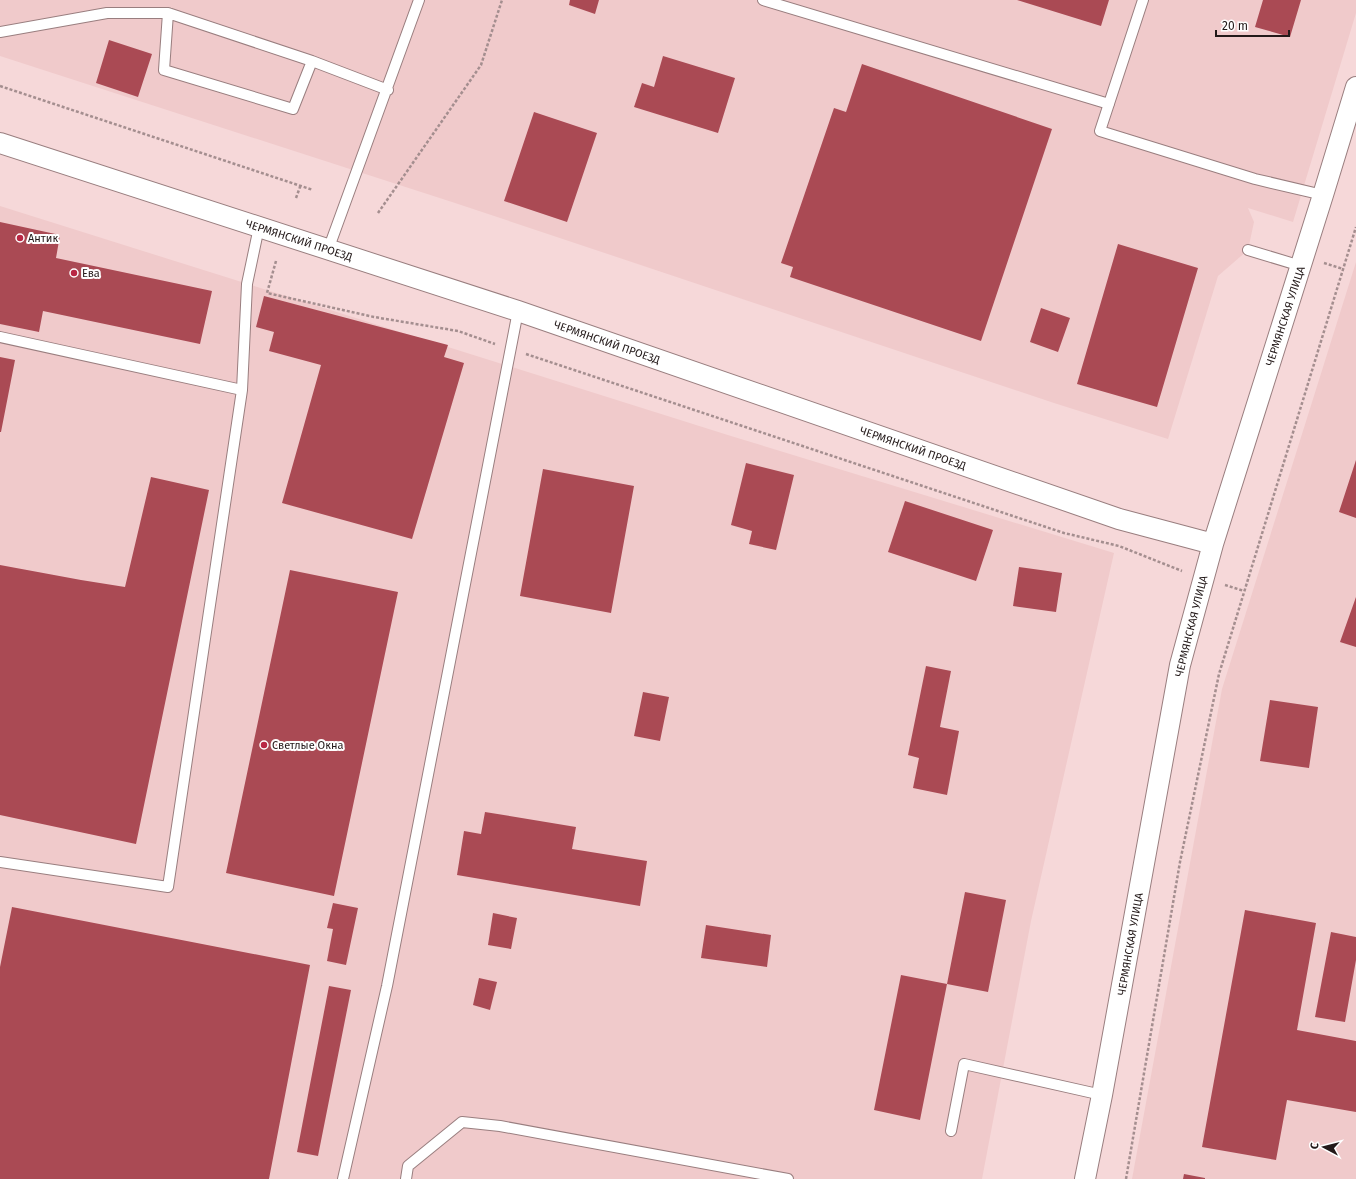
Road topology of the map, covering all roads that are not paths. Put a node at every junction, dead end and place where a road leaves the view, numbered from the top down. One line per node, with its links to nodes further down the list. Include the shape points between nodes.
1 (419, 0): 8 (lane)
2 (763, 0): 9 (lane)
3 (1143, 0): 9 (lane)
4 (168, 13): 5 (lane, via 107,13); 6 (lane); 6 (lane, via 164,70 293,109)
5 (0, 32)
6 (312, 62): 8 (lane)
7 (1356, 87): 11 (street, ЧЕРМЯНСКАЯ УЛИЦА)
8 (388, 90): 13 (lane)
9 (1109, 104): 11 (lane, via 1100,131 1255,179)
10 (0, 143): 12 (street, ЧЕРМЯНСКИЙ ПРОЕЗД)
11 (1323, 195): 15 (street, ЧЕРМЯНСКАЯ УЛИЦА)
12 (259, 227): 13 (street, ЧЕРМЯНСКИЙ ПРОЕЗД); 18 (lane, via 247,284)
13 (328, 250): 16 (street, ЧЕРМЯНСКИЙ ПРОЕЗД)
14 (1248, 250): 15 (lane)
15 (1301, 266): 19 (street, ЧЕРМЯНСКАЯ УЛИЦА)
16 (518, 311): 19 (street, ЧЕРМЯНСКИЙ ПРОЕЗД, via 1119,519); 23 (lane, via 387,986)
17 (0, 337): 18 (lane)
18 (242, 390): 20 (lane, via 168,887)
19 (1213, 544): 21 (street, ЧЕРМЯНСКАЯ УЛИЦА, via 1180,665)
20 (0, 862)
21 (1102, 1095): 22 (lane, via 964,1064); 26 (street, ЧЕРМЯНСКАЯ УЛИЦА)
22 (951, 1131)
23 (343, 1179)
24 (406, 1179): 25 (lane, via 408,1166 462,1122 500,1126)
25 (788, 1179)
26 (1085, 1179)

